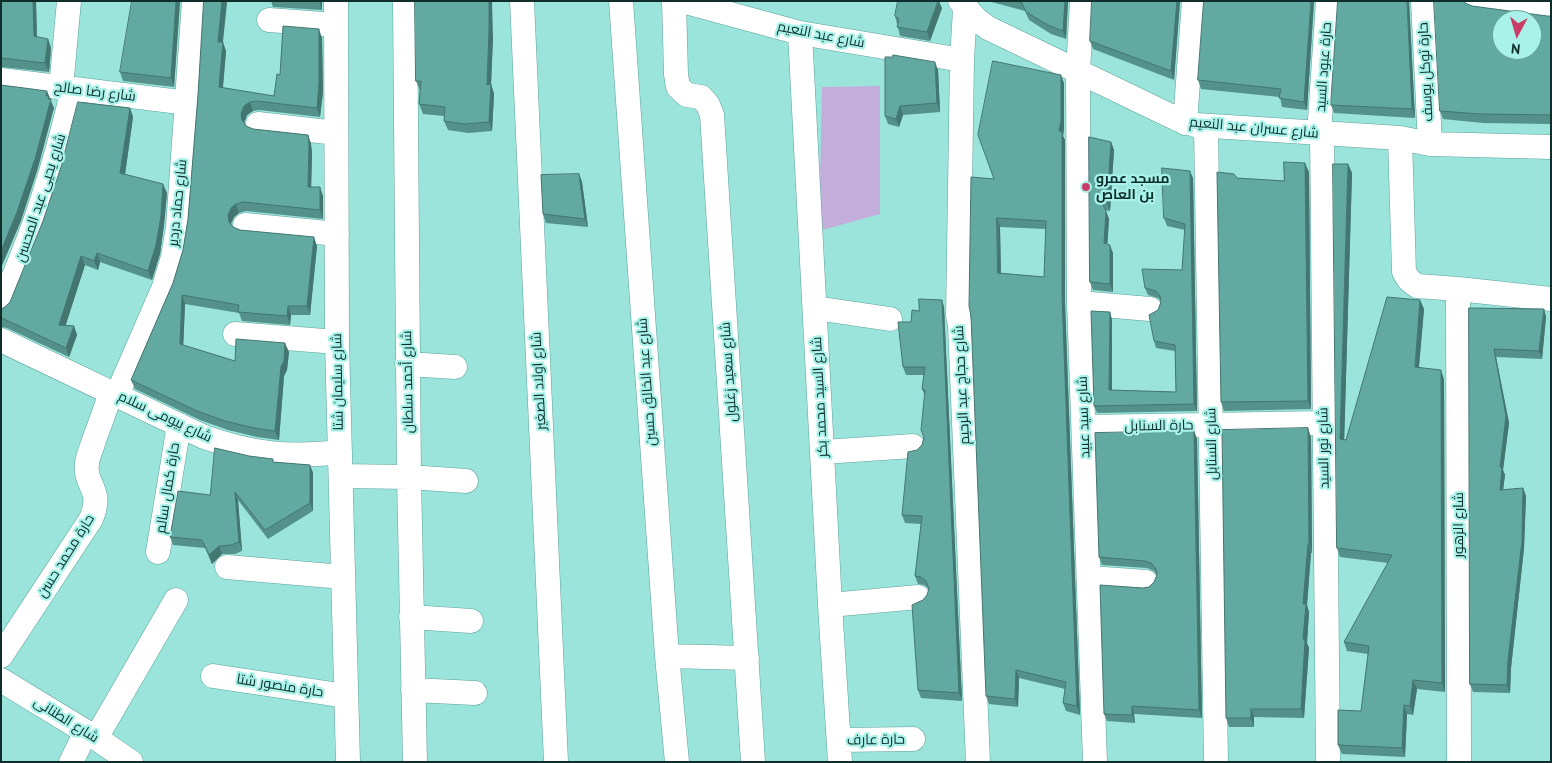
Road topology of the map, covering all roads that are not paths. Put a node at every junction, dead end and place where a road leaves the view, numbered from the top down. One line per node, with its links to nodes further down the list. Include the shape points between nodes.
1 (69, 1): 23 (street, شارع يحيى عبد المحسن)
2 (194, 1): 24 (street, شارع حماد دردير)
3 (336, 1): 18 (street, شارع سليمان شتا)
4 (405, 1): 44 (street, شارع أحمد سلطان)
5 (522, 1): 82 (street, شارع اولاد الصغير)
6 (621, 1): 68 (street, شارع عبد الخالق حسين)
7 (674, 1): 69 (street, شارع سعيد زغلول, via 678,87 687,95 702,97 712,115)
8 (682, 1): 14 (street, شارع عبد النعيم)
9 (1082, 1): 21 (street, شارع سيد عبيد)
10 (1194, 1): 26 (street, شارع السنابل)
11 (1328, 1): 28 (street, حارة عبود السيد)
12 (1423, 1): 30 (street, حارة توكل يوسف)
13 (1477, 1): 16 (street)
14 (736, 8): 19 (street, شارع عبد النعيم)
15 (970, 8): 20 (street, شارع حجاج عبد الرحيم); 21 (street, شارع عسران عبد النعيم, via 988,28)
16 (1551, 11)
17 (269, 20): 18 (street)
18 (336, 25): 27 (street, شارع سليمان شتا)
19 (800, 33): 20 (street, شارع عبد النعيم); 38 (street, شارع السيد محمد بكر)
20 (962, 60): 85 (street, شارع حجاج عبد الرحيم, via 958,316)
21 (1078, 71): 26 (street, شارع عسران عبد النعيم); 36 (street, شارع سيد عبيد)
22 (1, 80): 23 (street, شارع رضا صالح)
23 (67, 88): 24 (street, شارع رضا صالح); 37 (street, شارع يحيى عبد المحسن, via 58,152 39,214)
24 (188, 104): 46 (street, شارع حماد دردير, via 178,227 172,257 164,287)
25 (258, 124): 27 (street)
26 (1196, 124): 28 (street, شارع عسران عبد النعيم); 49 (street, شارع السنابل)
27 (336, 133): 33 (street, شارع سليمان شتا)
28 (1320, 134): 29 (street, شارع عسران عبد النعيم); 47 (street, شارع نور السيد)
29 (1400, 138): 30 (street, شارع عسران عبد النعيم); 34 (street, via 1404,272 1417,286)
30 (1430, 144): 31 (street, شارع عسران عبد النعيم)
31 (1551, 147)
32 (245, 225): 33 (street)
33 (337, 234): 43 (street, شارع سليمان شتا)
34 (1458, 289): 35 (street); 89 (street, شارع الزهور)
35 (1551, 299)
36 (1079, 303): 39 (street); 50 (street, شارع سيد عبيد)
37 (1, 305)
38 (815, 308): 40 (street); 53 (street, شارع السيد محمد بكر)
39 (1150, 308)
40 (890, 319)
41 (235, 334): 43 (street)
42 (1, 340): 46 (street, شارع بيومى سلام)
43 (337, 342): 52 (street, شارع سليمان شتا)
44 (408, 364): 45 (street); 55 (street, شارع أحمد سلطان)
45 (455, 367)
46 (114, 394): 48 (street, شارع بيومى سلام); 67 (street, حارة محمد حسن, via 87,461 88,479 96,497 92,519)
47 (1324, 423): 49 (street, حارة السنابل); 88 (street, شارع نور السيد)
48 (179, 424): 52 (street, شارع بيومى سلام, via 204,437 256,453 303,455); 57 (street, حارة كمال سالم)
49 (1212, 425): 50 (street, حارة السنابل); 87 (street, شارع السنابل)
50 (1084, 427): 60 (street, شارع سيد عبيد)
51 (913, 446): 53 (street)
52 (340, 452): 54 (street, شارع سليمان شتا)
53 (823, 452): 64 (street, شارع السيد محمد بكر)
54 (341, 476): 55 (street); 59 (street, شارع سليمان شتا)
55 (409, 478): 56 (street); 65 (street, شارع أحمد سلطان)
56 (466, 481)
57 (158, 552)
58 (227, 567): 59 (street)
59 (343, 577): 74 (street, شارع سليمان شتا)
60 (1090, 578): 61 (street); 86 (street, شارع سيد عبيد)
61 (1146, 582)
62 (918, 597): 64 (street)
63 (176, 600): 75 (street)
64 (830, 605): 77 (street, شارع السيد محمد بكر)
65 (411, 616): 66 (street); 72 (street, شارع أحمد سلطان)
66 (471, 621)
67 (1, 656)
68 (667, 656): 69 (street); 83 (street, شارع عبد الخالق حسين)
69 (747, 658): 84 (street, شارع سعيد زغلول)
70 (214, 676): 74 (street, حارة منصور شتا)
71 (1, 680): 75 (street, شارع الطنانى)
72 (413, 690): 73 (street); 81 (street, شارع أحمد سلطان)
73 (475, 693)
74 (346, 696): 80 (street, شارع سليمان شتا)
75 (91, 735): 78 (street); 79 (street, شارع الطنانى)
76 (913, 739): 77 (street, حارة عارف)
77 (839, 751)
78 (71, 762)
79 (131, 762)
80 (348, 762)
81 (415, 762)
82 (556, 762)
83 (677, 762)
84 (753, 762)
85 (978, 762)
86 (1095, 762)
87 (1216, 762)
88 (1328, 762)
89 (1459, 762)

